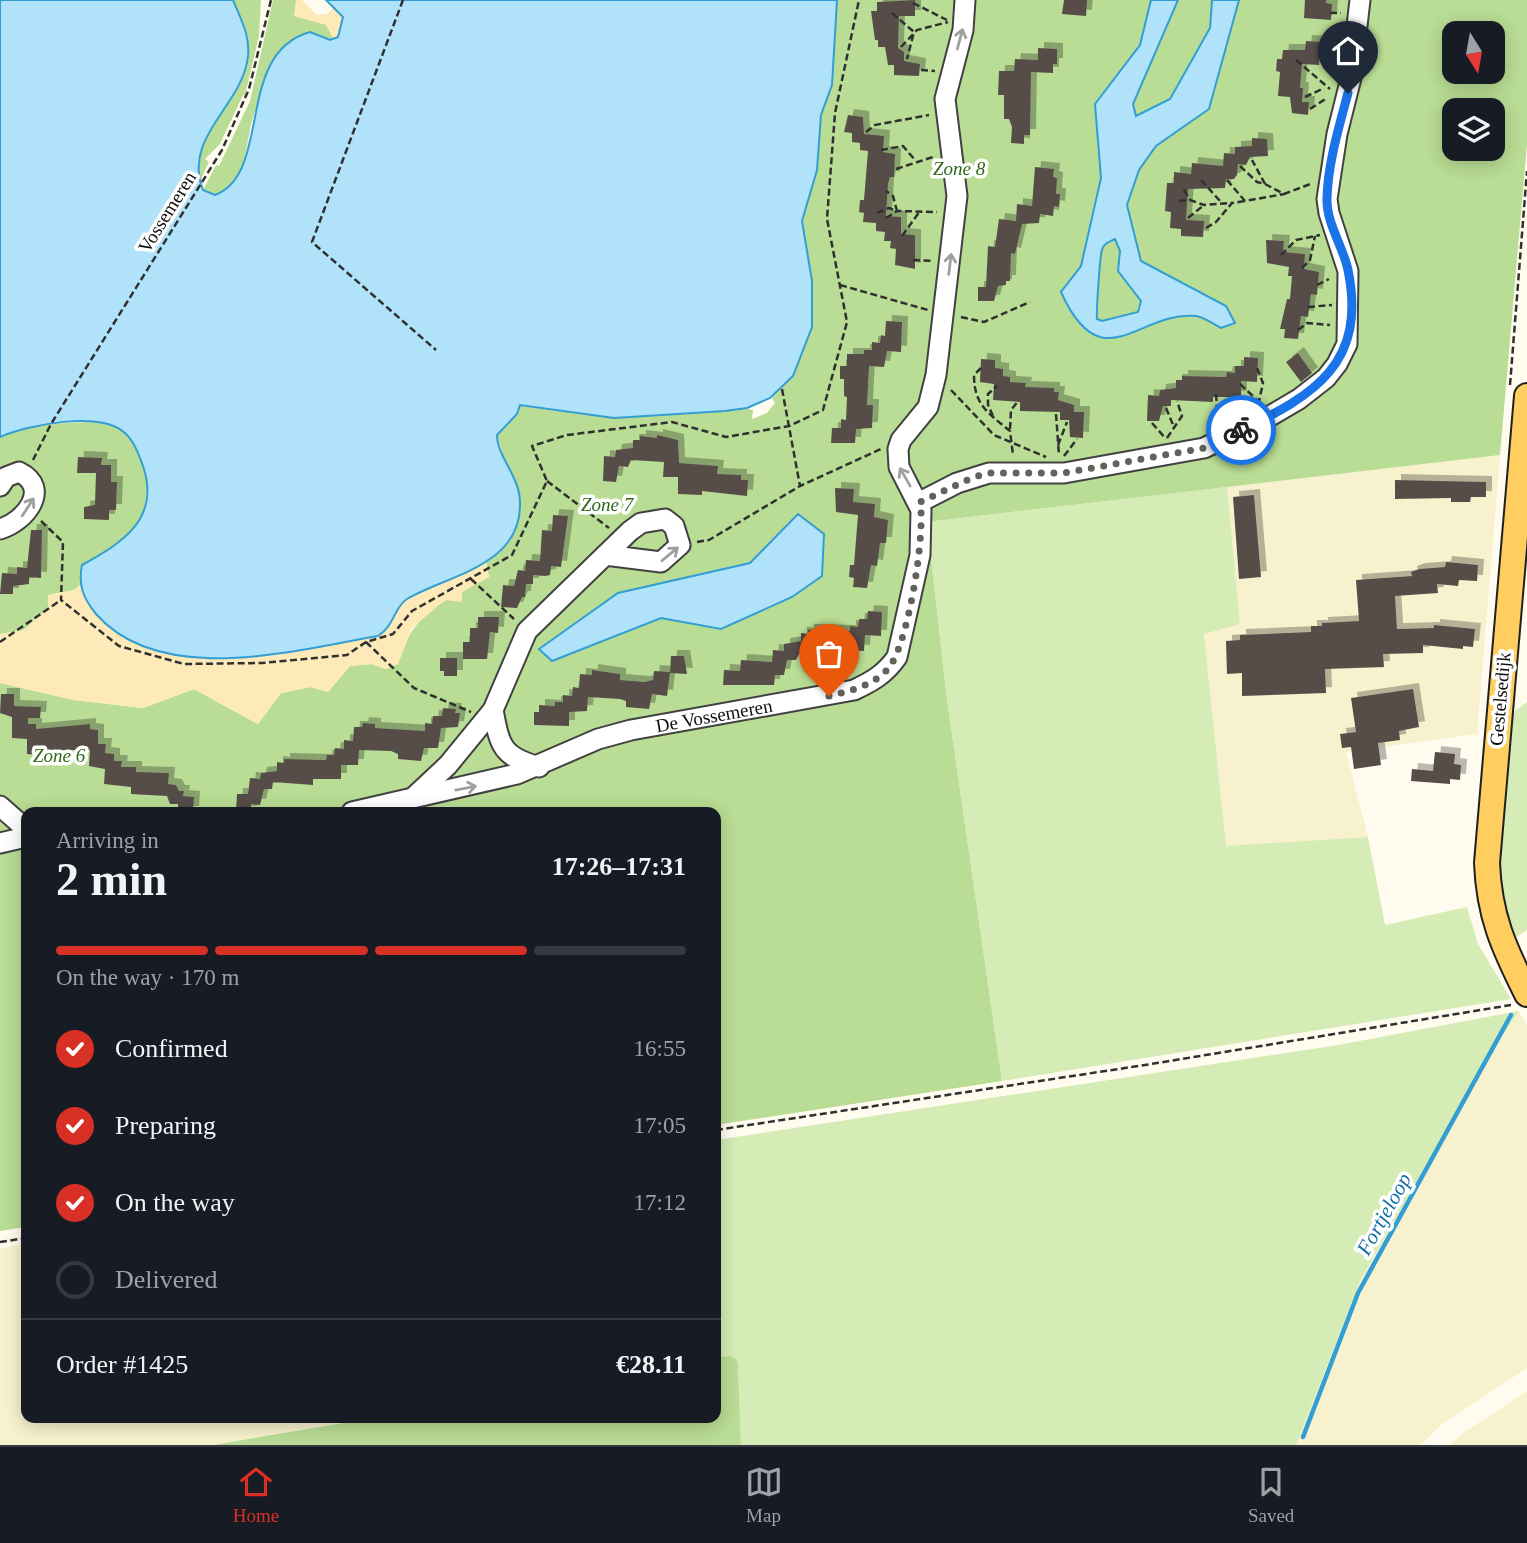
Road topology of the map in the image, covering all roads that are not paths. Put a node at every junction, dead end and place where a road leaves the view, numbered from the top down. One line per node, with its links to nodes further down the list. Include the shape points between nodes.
1 (965, 0): 5 (lane, one-way to 1, via 897,457 901,440 928,407 936,375 955,214 946,111 948,82 956,22)
2 (1360, 0): 5 (lane, via 1351,78 1327,199 1348,271 1347,344 1326,378 1299,399 1260,411 1204,448 1167,447 1061,473 974,477)
3 (1527, 396): 16 (main road, Gestelsedijk, via 1487,863 1496,929)
4 (0, 486): 6 (lane, one-way to 4, via 28,509 35,489 25,475 12,473)
5 (920, 502): 9 (lane, De Vossemeren, via 920,555 897,657 878,679 829,696 631,730 598,739)
6 (0, 529)
7 (605, 555): 7 (lane, De Vossemeren, one-way to 7, via 661,562 680,545 674,526 664,519 641,523); 8 (lane, De Vossemeren, via 527,631)
8 (490, 714): 9 (lane, via 506,753); 10 (lane, De Vossemeren, via 448,765)
9 (539, 767): 10 (lane, De Vossemeren, one-way to 9, via 471,787)
10 (414, 796): 12 (lane, De Vossemeren)
11 (0, 806): 13 (lane)
12 (371, 807)
13 (21, 825)
14 (21, 838): 15 (lane)
15 (0, 843)
16 (1522, 998)

